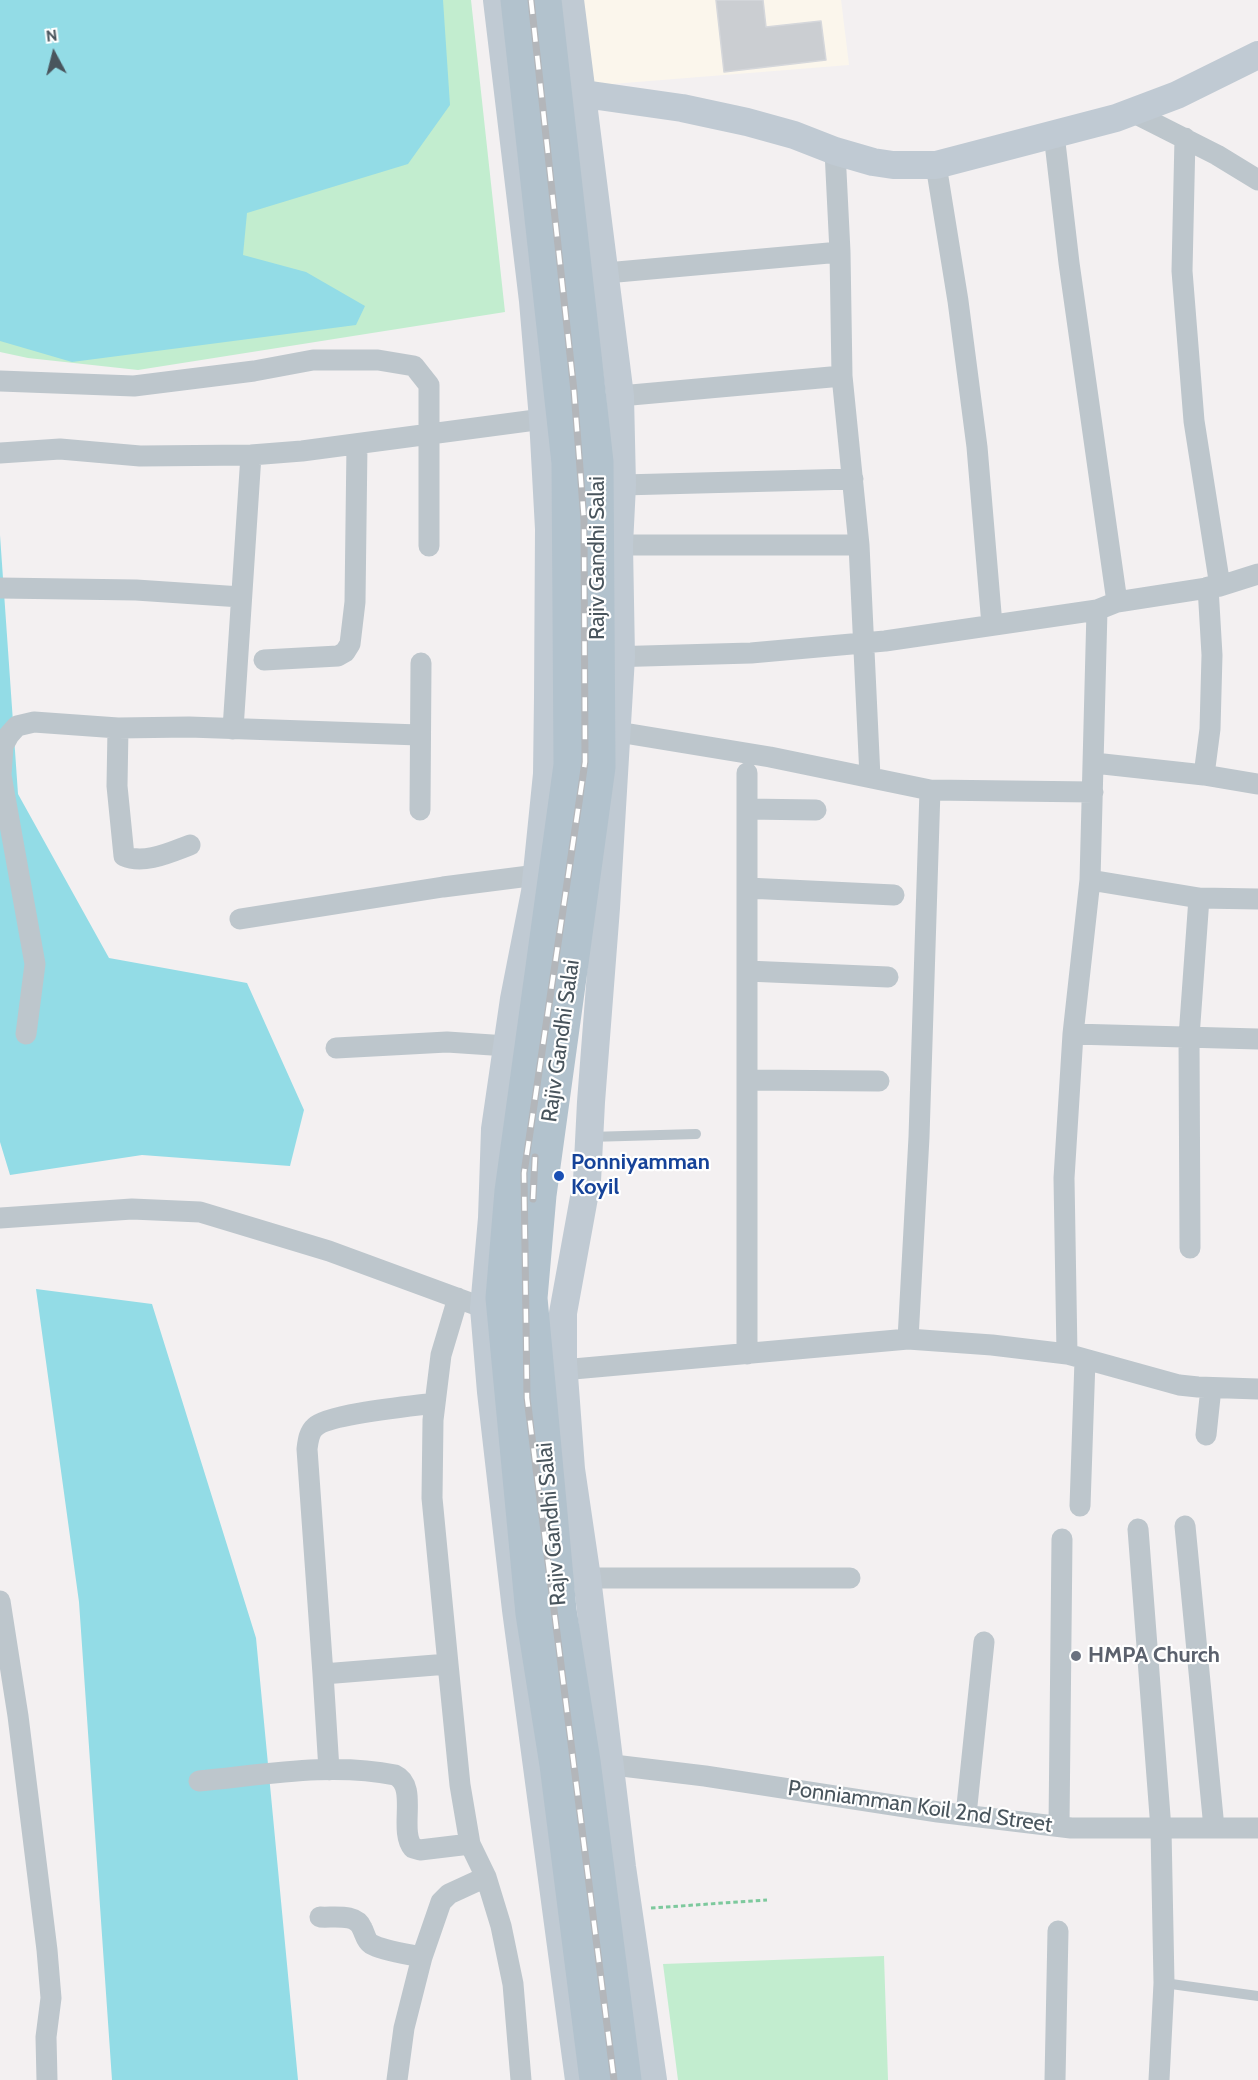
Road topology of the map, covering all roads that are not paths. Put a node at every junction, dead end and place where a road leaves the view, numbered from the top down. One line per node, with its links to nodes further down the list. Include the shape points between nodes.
1 (497, 0): 18 (street)
2 (517, 0): 76 (main road, Rajiv Gandhi Salai, via 568,463 570,765 511,1191 502,1298)
3 (546, 0): 6 (main road, Rajiv Gandhi Salai)
4 (570, 0): 6 (street)
5 (1258, 55): 7 (street, via 1177,95)
6 (568, 91): 10 (street, via 737,120); 14 (street); 36 (main road, Rajiv Gandhi Salai)
7 (1132, 112): 8 (street); 9 (street)
8 (1054, 134): 11 (street); 32 (street)
9 (1185, 138): 12 (street); 29 (street, via 1182,271 1194,421)
10 (835, 151): 11 (street, via 893,165); 13 (street)
11 (936, 165): 34 (street, via 977,447)
12 (1258, 180)
13 (840, 252): 14 (street); 15 (street)
14 (606, 273): 17 (street)
15 (842, 376): 17 (street); 23 (street)
16 (0, 381): 19 (street, via 134,386 313,360 378,360 414,366 429,385)
17 (620, 396): 24 (street)
18 (543, 418): 19 (street); 54 (street, via 549,530 548,774)
19 (431, 434): 20 (street); 27 (street)
20 (357, 444): 22 (street); 37 (street, via 350,644 338,656)
21 (0, 453): 22 (street, via 60,449 140,456)
22 (251, 455): 31 (street)
23 (853, 479): 24 (street); 26 (street)
24 (622, 485): 25 (street)
25 (619, 544): 26 (street); 36 (street)
26 (859, 545): 35 (street)
27 (429, 546)
28 (1258, 574): 29 (street)
29 (1214, 587): 32 (street); 45 (street, via 1210,729)
30 (0, 588): 31 (street, via 136,590)
31 (241, 597): 40 (street)
32 (1117, 602): 33 (street)
33 (1097, 610): 34 (street); 43 (street)
34 (992, 625): 35 (street)
35 (864, 643): 36 (street, via 751,653); 46 (street)
36 (609, 657): 41 (street); 80 (main road, Rajiv Gandhi Salai, via 599,767 541,1183 531,1298)
37 (264, 660)
38 (421, 663): 42 (street)
39 (118, 728): 40 (street); 53 (street, via 117,786 124,856 141,859); 63 (street, via 34,722 17,726 3,746 1,775 35,964)
40 (233, 729): 42 (street)
41 (618, 732): 46 (street); 72 (street)
42 (419, 735): 51 (street)
43 (1094, 763): 45 (street); 49 (street)
44 (747, 773): 50 (street)
45 (1204, 774): 47 (street)
46 (870, 777): 48 (street)
47 (1257, 784)
48 (930, 790): 49 (street); 77 (street)
49 (1093, 792): 55 (street)
50 (747, 809): 52 (street); 56 (street)
51 (420, 810)
52 (816, 810)
53 (190, 845)
54 (537, 875): 60 (street); 67 (street)
55 (1090, 880): 58 (street); 64 (street)
56 (747, 888): 57 (street); 61 (street)
57 (894, 895)
58 (1199, 898): 59 (street); 65 (street)
59 (1258, 899)
60 (240, 919)
61 (747, 971): 62 (street); 69 (street)
62 (888, 977)
63 (26, 1034)
64 (1073, 1034): 65 (street); 79 (street, via 1064,1178)
65 (1189, 1037): 66 (street); 74 (street)
66 (1258, 1039)
67 (507, 1046): 68 (street, via 447,1042); 76 (street, via 495,1129)
68 (336, 1048)
69 (747, 1080): 70 (street); 78 (street)
70 (879, 1081)
71 (696, 1134): 72 (lane)
72 (589, 1137): 80 (street, via 587,1181)
73 (0, 1218): 75 (street, via 132,1209 200,1212 329,1251)
74 (1190, 1248)
75 (458, 1298): 76 (street); 83 (street, via 441,1355)
76 (494, 1311): 113 (street, via 490,1392); 114 (main road, Rajiv Gandhi Salai)
77 (908, 1339): 78 (street); 79 (street)
78 (747, 1354): 80 (street)
79 (1076, 1357): 81 (street, via 1179,1385); 85 (street)
80 (551, 1371): 89 (street); 95 (main road, Rajiv Gandhi Salai, via 560,1610)
81 (1211, 1388): 82 (street); 84 (street)
82 (1258, 1389)
83 (435, 1403): 93 (street, via 432,1498); 94 (street, via 336,1418 316,1425 309,1436)
84 (1206, 1435)
85 (1080, 1506)
86 (1185, 1526): 100 (street)
87 (1138, 1529): 102 (street)
88 (1062, 1539): 99 (street)
89 (587, 1578): 90 (street); 95 (street)
90 (850, 1578)
91 (0, 1601): 110 (street, via 47,1950 51,1998 46,2037)
92 (984, 1642): 98 (street)
93 (448, 1664): 94 (street); 103 (street)
94 (323, 1674): 96 (street)
95 (596, 1763): 98 (street, Ponniamman Koil 2nd Street); 115 (main road, Rajiv Gandhi Salai); 116 (street, via 628,1909)
96 (329, 1770): 97 (street); 103 (street, via 400,1777 405,1787 408,1837 413,1848)
97 (199, 1781)
98 (966, 1815): 99 (street, Ponniamman Koil 2nd Street)
99 (1059, 1826): 102 (street, Ponniamman Koil 2nd Street)
100 (1214, 1828): 101 (street, Ponniamman Koil 2nd Street); 102 (street, Ponniamman Koil 2nd Street)
101 (1258, 1828)
102 (1161, 1829): 108 (street)
103 (470, 1844): 104 (street)
104 (486, 1877): 107 (street, via 444,1898); 112 (street, via 513,1984)
105 (320, 1917): 107 (street, via 357,1920 373,1946)
106 (1058, 1930): 117 (street)
107 (422, 1957): 111 (street, via 404,2028)
108 (1164, 1983): 109 (lane); 118 (street)
109 (1258, 1996)
110 (47, 2080)
111 (397, 2080)
112 (521, 2080)
113 (579, 2080)
114 (596, 2080)
115 (626, 2080)
116 (653, 2080)
117 (1055, 2080)
118 (1159, 2080)

